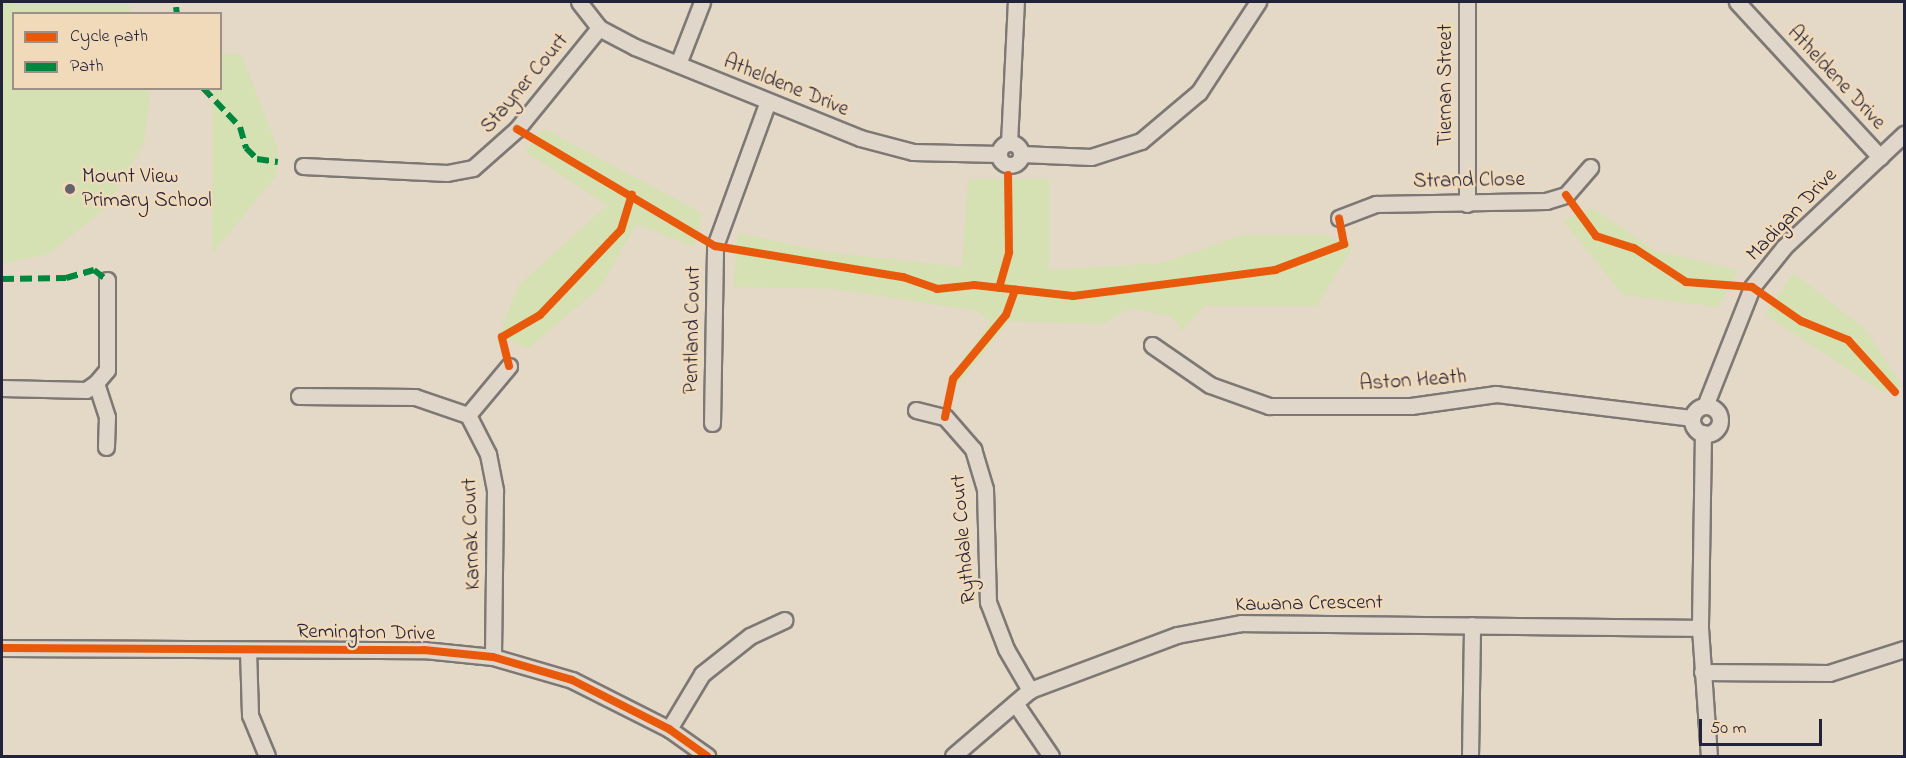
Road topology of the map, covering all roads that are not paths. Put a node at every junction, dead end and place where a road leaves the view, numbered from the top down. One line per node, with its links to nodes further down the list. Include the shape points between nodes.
1 (579, 2): 7 (street, Atheldene Drive)
2 (702, 2): 8 (street)
3 (1016, 2): 11 (street)
4 (1258, 2): 11 (street, via 1199,92 1142,141 1091,157 1021,154)
5 (1467, 2): 15 (street, Tiernan Street)
6 (1737, 2): 12 (street, Atheldene Drive)
7 (599, 28): 8 (street, Atheldene Drive); 13 (street, Stayner Court, via 495,153 473,168 447,173)
8 (678, 64): 9 (street, Atheldene Drive)
9 (767, 104): 11 (street, Atheldene Drive, via 913,152); 27 (street, Pentland Court, via 715,246)
10 (1905, 134): 12 (street, Madigan Drive)
11 (1004, 148)
12 (1880, 157): 23 (street, Madigan Drive, via 1784,247 1752,287)
13 (303, 166)
14 (1590, 167): 15 (street, Strand Close, via 1566,195)
15 (1467, 204): 16 (street, Strand Close, via 1376,204)
16 (1339, 218)
17 (107, 280): 20 (street, via 107,370)
18 (1152, 345): 26 (street, Aston Heath, via 1210,385 1269,406 1411,406 1496,394)
19 (510, 366): 25 (street)
20 (96, 383): 21 (street, via 86,390); 29 (street, via 107,417)
21 (2, 388)
22 (299, 396): 25 (street, via 415,397)
23 (1705, 406): 26 (street); 28 (street, via 1720,418 1717,428)
24 (916, 410): 38 (street, Rythdale Court, via 945,417 973,449 985,489 988,602 999,634)
25 (468, 415): 36 (street, Karnak Court, via 488,454 495,491)
26 (1692, 417): 28 (street)
27 (712, 423)
28 (1703, 433): 32 (street)
29 (106, 447)
30 (784, 620): 40 (street, via 750,636 702,674)
31 (1472, 625): 32 (street, Kawana Crescent); 38 (street, Kawana Crescent, via 1241,624 1177,635); 45 (street)
32 (1700, 628): 37 (street)
33 (2, 648): 35 (street, Remington Drive)
34 (1905, 649): 37 (street, via 1828,673)
35 (248, 650): 36 (street, Remington Drive, via 424,650); 41 (street, via 250,715)
36 (493, 657): 40 (street, Remington Drive, via 572,680)
37 (1702, 672): 46 (street)
38 (1030, 690): 39 (street, Kawana Crescent)
39 (1015, 703): 43 (street, Kawana Crescent); 44 (street)
40 (669, 729): 42 (street, Remington Drive)
41 (267, 756)
42 (707, 756)
43 (953, 756)
44 (1051, 756)
45 (1470, 756)
46 (1709, 756)

